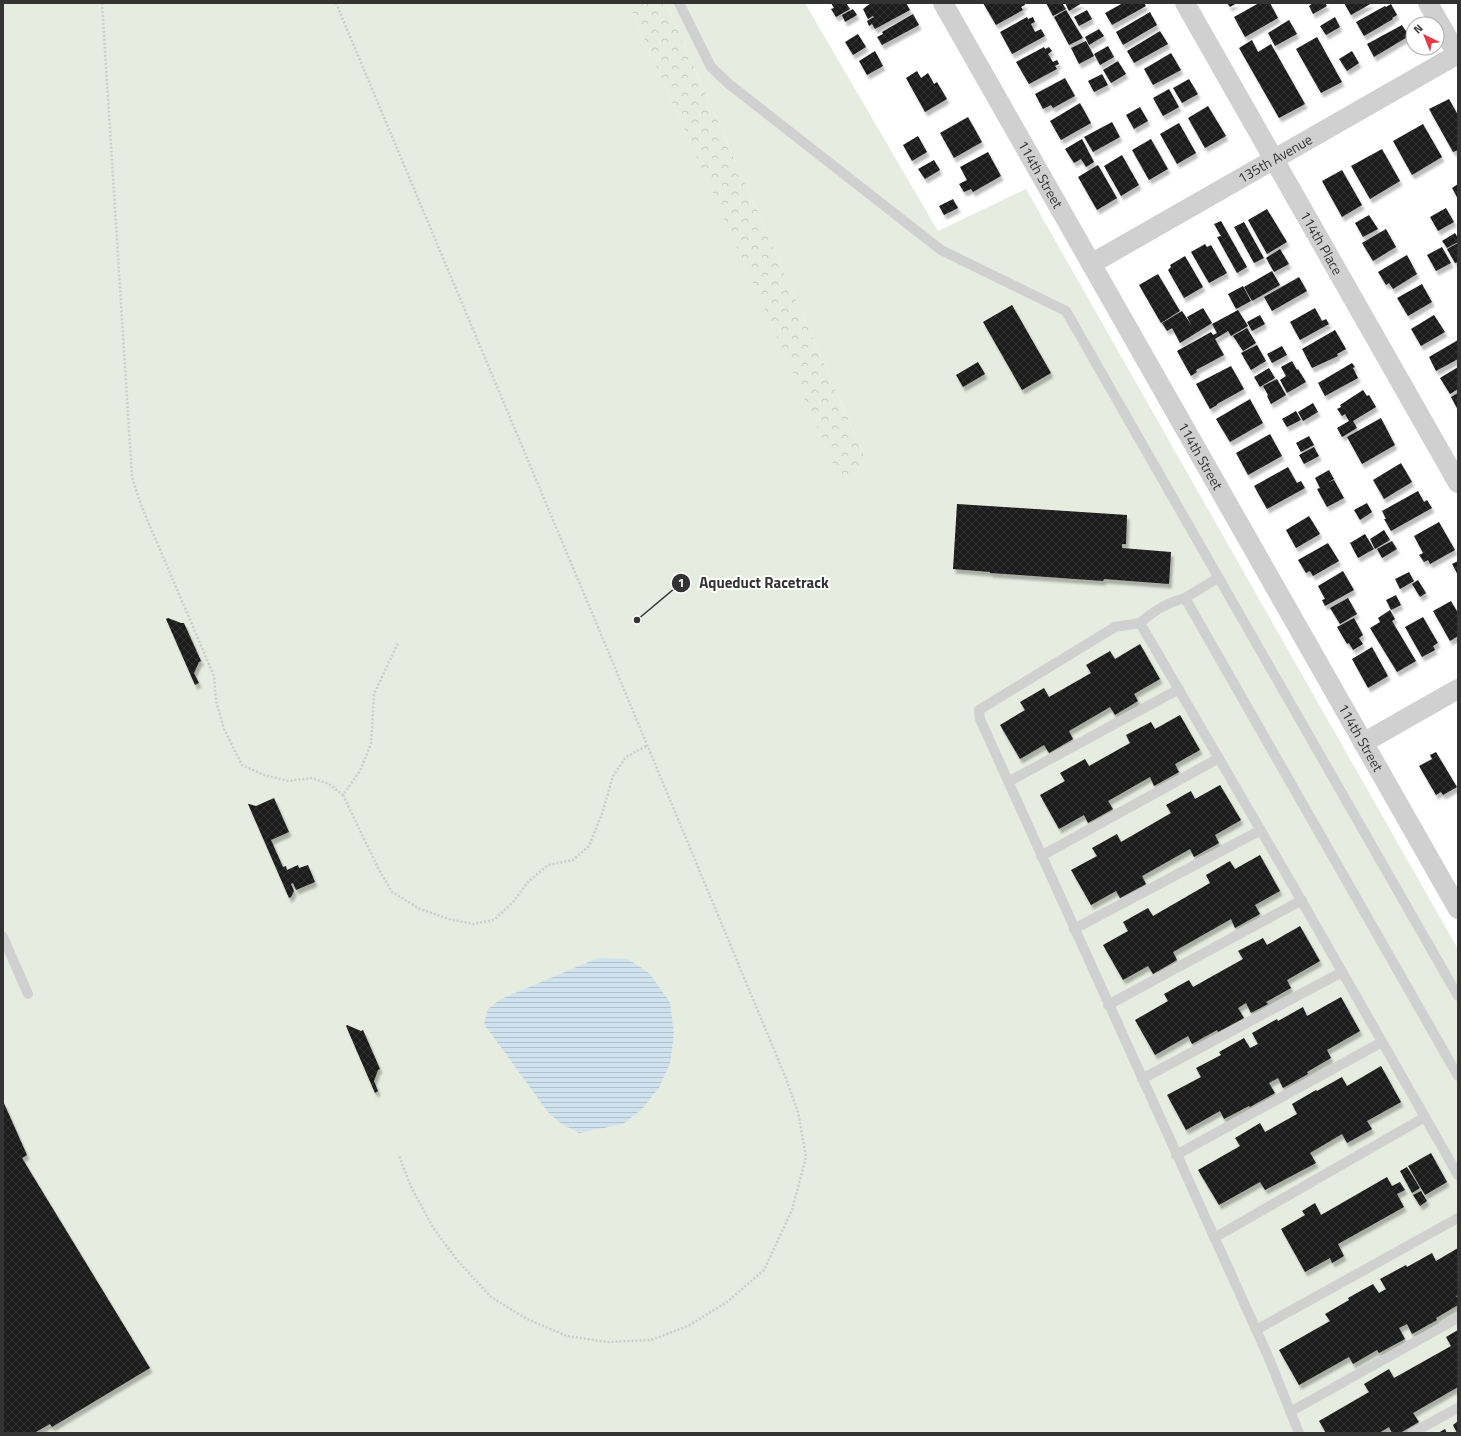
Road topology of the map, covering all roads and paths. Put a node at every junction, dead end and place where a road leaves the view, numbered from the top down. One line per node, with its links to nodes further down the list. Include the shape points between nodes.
1 (102, 3): 21 (path, via 132,477 141,505 214,676 216,701 224,729 242,765 264,775 289,781 311,778 329,784)
2 (336, 3): 18 (path)
3 (679, 3): 11 (lane, via 712,67 729,84 941,250 1066,311)
4 (943, 3): 9 (street, 114th Street)
5 (1185, 3): 8 (street, 114th Place)
6 (1428, 3): 7 (street)
7 (1458, 55): 8 (street, 135th Avenue)
8 (1274, 159): 9 (street, 135th Avenue); 10 (street, 114th Place)
9 (1092, 264): 17 (street, 114th Street)
10 (1458, 483)
11 (1218, 578): 12 (lane); 30 (lane)
12 (1185, 598): 13 (lane, via 1169,603); 33 (lane)
13 (1140, 623): 15 (lane); 20 (lane, via 1115,628 979,710 980,719)
14 (398, 642): 21 (path, via 374,694 371,744 360,771)
15 (1179, 689): 19 (lane); 20 (lane)
16 (1458, 689): 17 (street)
17 (1364, 743): 25 (street, 114th Street)
18 (648, 745): 21 (path, via 626,758 613,776 589,846 573,860 548,864 494,920 473,924 420,909 392,892); 37 (path, via 798,1112 806,1158 792,1210 764,1270 727,1302 688,1326 651,1340 608,1342 567,1336 527,1319 491,1297 456,1260 434,1229 412,1190)
19 (1219, 758): 22 (lane); 23 (lane)
20 (1008, 782): 23 (lane)
21 (343, 795)
22 (1261, 830): 24 (lane); 26 (lane)
23 (1041, 856): 26 (lane)
24 (1302, 900): 28 (lane); 31 (lane)
25 (1458, 908)
26 (1074, 929): 31 (lane)
27 (3, 937): 29 (lane)
28 (1342, 972): 32 (lane); 34 (lane)
29 (28, 994)
30 (1458, 996)
31 (1108, 1005): 34 (lane)
32 (1382, 1042): 35 (lane); 36 (lane)
33 (1458, 1076)
34 (1142, 1079): 36 (lane)
35 (1425, 1117): 38 (lane); 40 (lane)
36 (1176, 1155): 40 (lane)
37 (399, 1156)
38 (1458, 1175)
39 (1458, 1218): 42 (lane)
40 (1214, 1238): 42 (lane)
41 (1458, 1318): 44 (lane)
42 (1256, 1330): 44 (lane)
43 (1458, 1408): 46 (lane)
44 (1290, 1412): 45 (lane)
45 (1299, 1433)
46 (1412, 1433)

